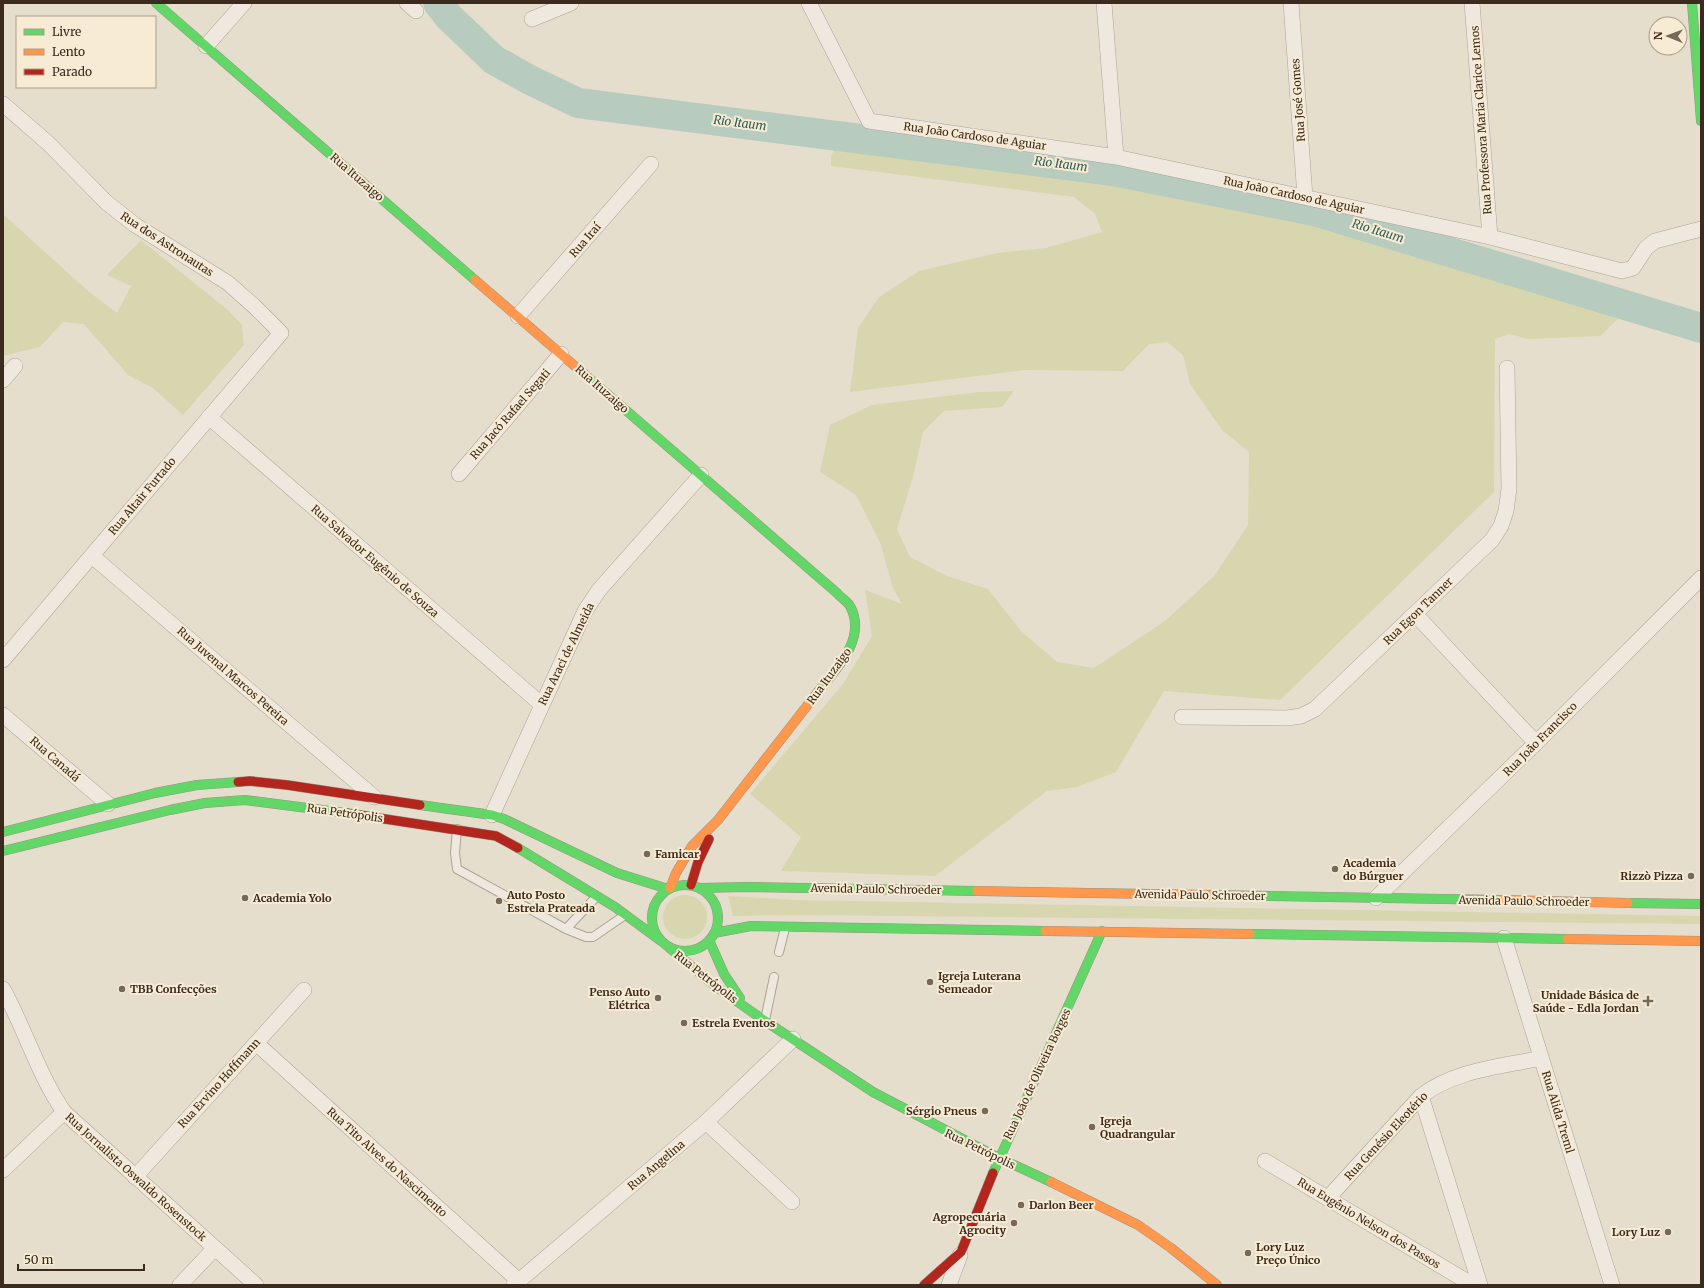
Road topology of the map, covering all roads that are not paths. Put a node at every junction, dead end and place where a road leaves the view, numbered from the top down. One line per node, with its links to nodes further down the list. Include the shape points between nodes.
1 (156, 3): 10 (main road, Rua Ituzaigo)
2 (244, 3): 10 (street)
3 (571, 3): 9 (street)
4 (809, 3): 13 (street, Rua João Cardoso de Aguiar, via 869,121)
5 (1104, 3): 13 (street)
6 (1291, 3): 15 (street, Rua José Gomes)
7 (1472, 3): 17 (street, Rua Professora Maria Clarice Lemos)
8 (1692, 3): 12 (main road)
9 (532, 19)
10 (206, 46): 18 (main road, Rua Ituzaigo)
11 (3, 104): 19 (street, Rua dos Astronautas, via 48,143 106,202 135,225 228,283 255,306)
12 (1701, 121)
13 (1116, 157): 15 (street, Rua João Cardoso de Aguiar)
14 (651, 164): 18 (street, Rua Iraí)
15 (1305, 196): 17 (street, Rua João Cardoso de Aguiar)
16 (1701, 229): 17 (street, Rua João Cardoso de Aguiar, via 1655,241 1646,248 1633,268 1622,271)
17 (1490, 237)
18 (518, 316): 20 (main road, Rua Ituzaigo)
19 (280, 333): 24 (street, Rua Altair Furtado)
20 (561, 354): 25 (street, Rua Jacó Rafael Segati); 26 (main road, Rua Ituzaigo)
21 (15, 366): 23 (street)
22 (1507, 368): 29 (street, Rua Egon Tanner, via 1509,489 1501,526 1492,540)
23 (3, 380)
24 (209, 417): 27 (street, Rua Altair Furtado); 31 (street, Rua Salvador Eugênio de Souza)
25 (459, 474)
26 (701, 475): 31 (street, Rua Araci de Almeida, via 599,590 574,633); 38 (main road, Rua Ituzaigo, via 837,593 850,607 855,620 852,644 839,666)
27 (92, 556): 30 (street, Rua Altair Furtado); 35 (street, Rua Juvenal Marcos Pereira)
28 (1701, 578): 34 (street, Rua João Francisco)
29 (1415, 614): 33 (street, Rua Egon Tanner, via 1315,709 1301,716); 34 (street)
30 (3, 660)
31 (541, 704): 37 (street, Rua Araci de Almeida)
32 (3, 715): 36 (street, Rua Canadá)
33 (1182, 717)
34 (1536, 743): 45 (street, Rua João Francisco)
35 (374, 797): 36 (main road, Rua Petrópolis, via 250,781 197,785); 37 (main road, Rua Petrópolis)
36 (108, 804): 40 (main road, Rua Petrópolis)
37 (492, 815): 43 (main road, Rua Petrópolis, via 617,872)
38 (718, 820): 42 (main road, Rua Ituzaigo, via 704,848); 43 (main road, Rua Ituzaigo, via 692,846)
39 (457, 828): 41 (main road, Rua Petrópolis, via 245,800 205,803 170,810); 44 (main road, Rua Petrópolis, via 496,836 507,841); 49 (lane, via 457,869)
40 (3, 832)
41 (3, 851)
42 (695, 886): 43 (main road, via 680,885); 45 (main road, Avenida Paulo Schroeder); 51 (main road, via 706,893 716,907 718,920)
43 (669, 888): 54 (main road, via 660,895 652,913 655,933)
44 (598, 896): 47 (main road, Rua Petrópolis); 49 (lane)
45 (1376, 898): 46 (main road, Avenida Paulo Schroeder)
46 (1701, 904)
47 (627, 915): 49 (lane, via 593,937); 54 (main road, Rua Petrópolis)
48 (785, 926): 50 (main road); 51 (main road, via 750,926); 55 (lane)
49 (566, 929)
50 (1102, 932): 52 (main road); 67 (main road, Rua João de Oliveira Borges)
51 (712, 937): 54 (main road, via 702,947 693,950 674,950); 59 (main road, Rua Petrópolis, via 724,974)
52 (1504, 938): 53 (main road); 63 (street, Rua Alida Treml)
53 (1701, 942)
54 (663, 943): 59 (main road, Rua Petrópolis)
55 (779, 952)
56 (774, 977): 60 (lane)
57 (3, 989): 65 (street, Rua Jornalista Oswaldo Rosenstock, via 16,1012 44,1078)
58 (304, 990): 62 (street, Rua Ervino Hoffmann)
59 (746, 1007): 60 (main road, Rua Petrópolis)
60 (765, 1021): 61 (main road, Rua Petrópolis)
61 (794, 1039): 66 (street, Rua Angelina); 67 (main road, Rua Petrópolis, via 873,1092)
62 (256, 1043): 70 (street, Rua Ervino Hoffmann); 75 (street, Rua Tito Alves do Nascimento)
63 (1541, 1058): 64 (street, Rua Genésio Eleotério, via 1455,1077 1434,1086); 83 (street, Rua Alida Treml)
64 (1421, 1096): 71 (street, Rua Genésio Eleotério); 82 (street)
65 (64, 1112): 69 (street); 70 (street, Rua Jornalista Oswaldo Rosenstock)
66 (706, 1122): 72 (street); 75 (street, Rua Angelina)
67 (999, 1158): 74 (main road, Rua João de Oliveira Borges); 80 (main road, Rua Petrópolis, via 1104,1207 1138,1226 1172,1248)
68 (1265, 1161): 71 (street, Rua Eugênio Nelson dos Passos)
69 (3, 1170)
70 (134, 1177): 73 (street, Rua Jornalista Oswaldo Rosenstock)
71 (1328, 1198): 81 (street, Rua Eugênio Nelson dos Passos)
72 (792, 1202)
73 (215, 1248): 76 (street); 77 (street, Rua Jornalista Oswaldo Rosenstock)
74 (961, 1252): 78 (main road); 79 (street, Rua João de Oliveira Borges)
75 (516, 1283)
76 (180, 1285)
77 (256, 1285)
78 (924, 1285)
79 (949, 1285)
80 (1217, 1285)
81 (1472, 1285)
82 (1480, 1285)
83 (1612, 1285)

